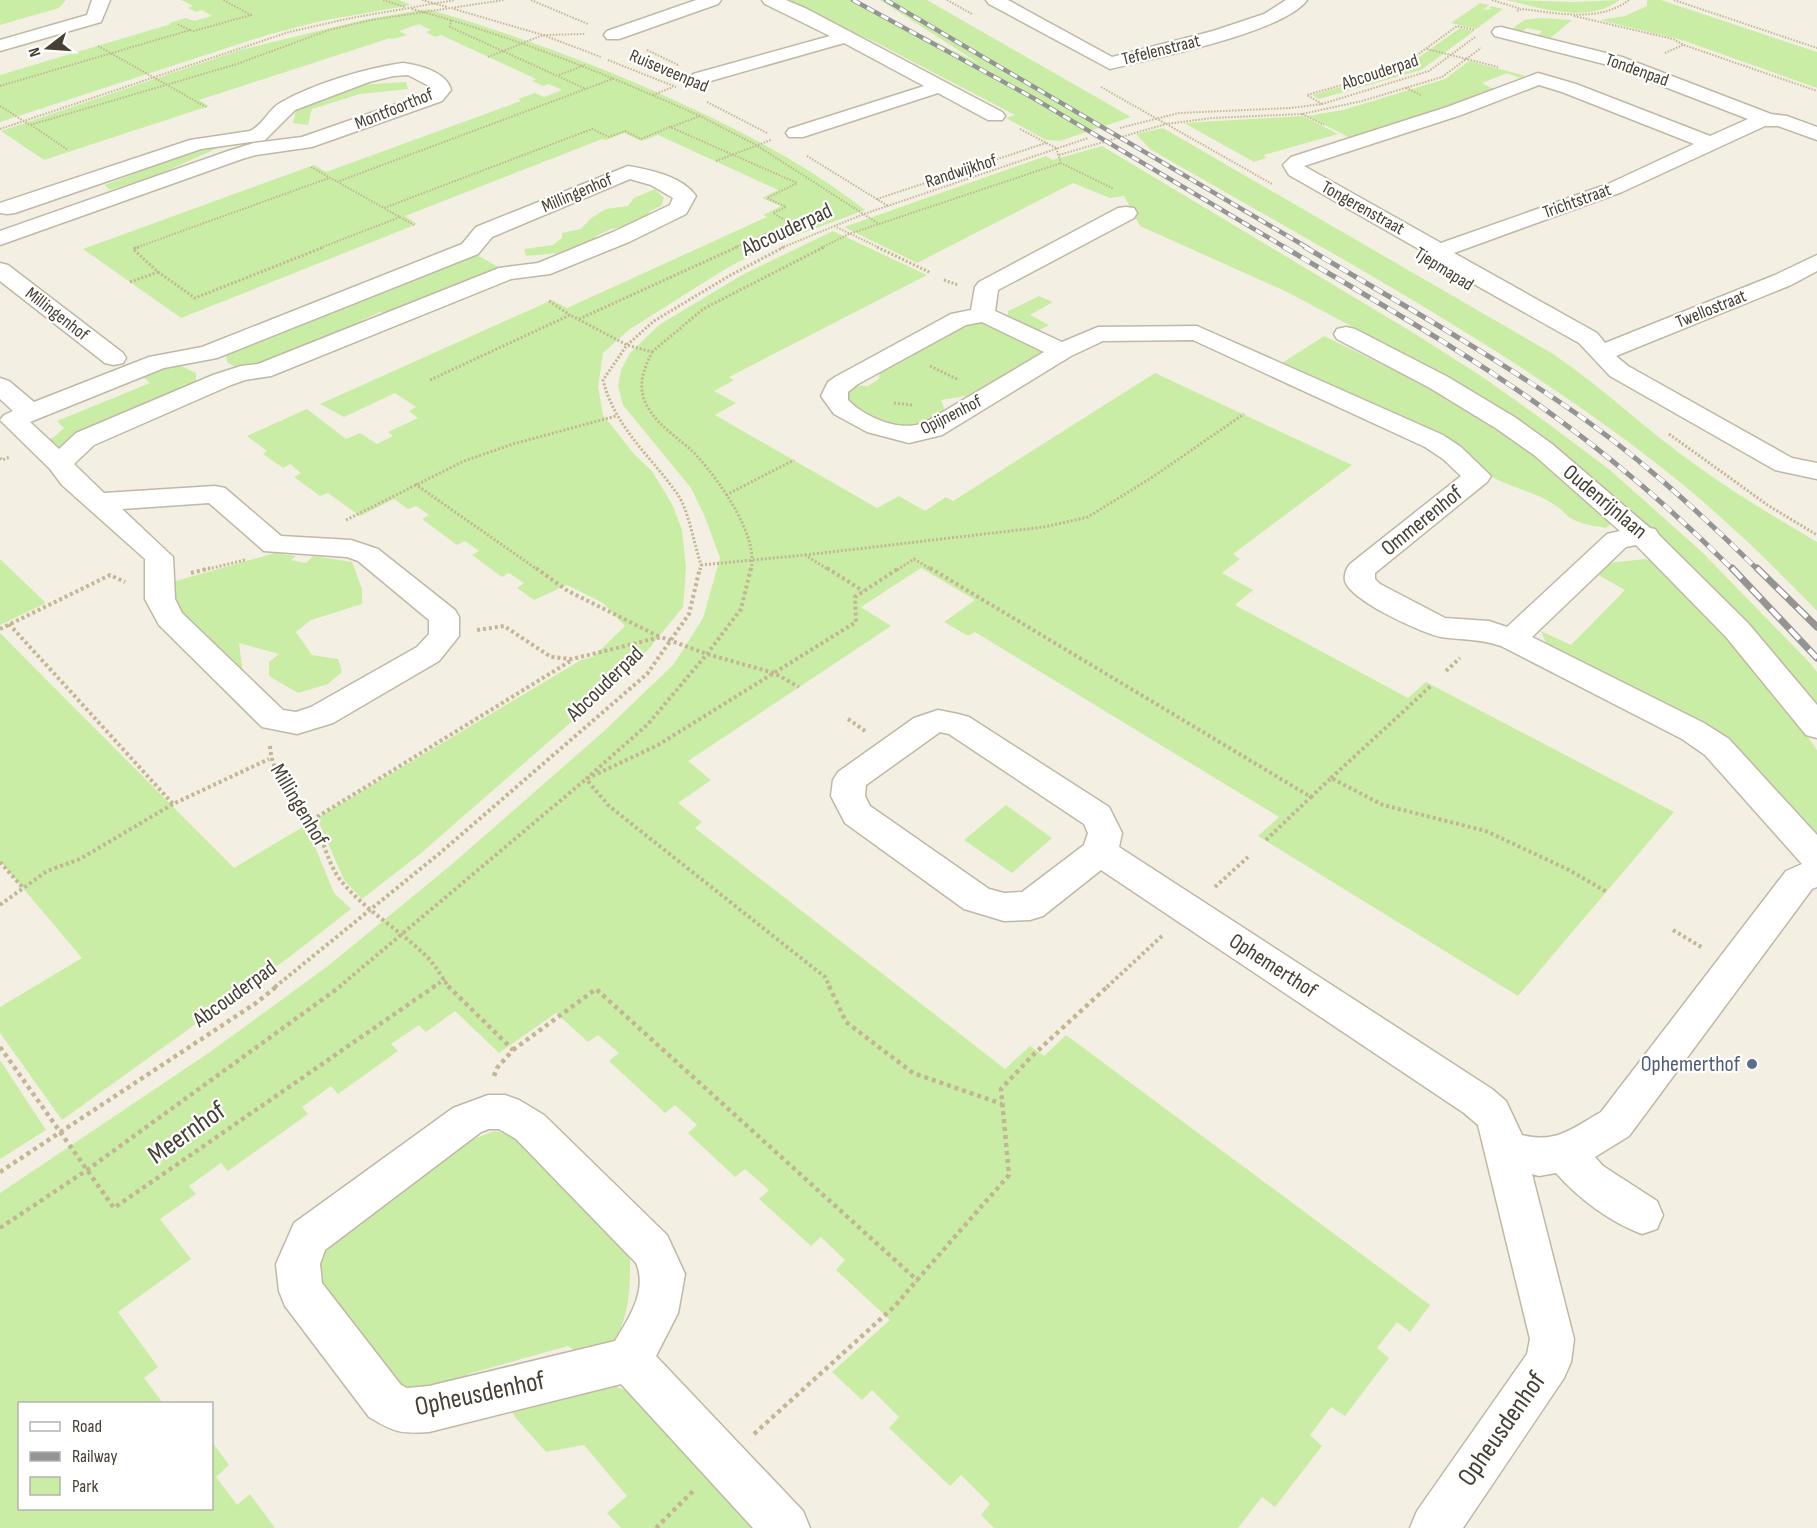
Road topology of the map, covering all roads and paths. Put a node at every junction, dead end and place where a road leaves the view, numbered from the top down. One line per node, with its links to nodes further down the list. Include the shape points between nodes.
1 (102, 0): 31 (street, via 95,18)
2 (222, 0): 26 (path, via 251,15)
3 (383, 0): 17 (path)
4 (422, 0): 15 (path, Ruiseveenpad)
5 (455, 0): 15 (path)
6 (504, 0): 18 (path)
7 (712, 0): 28 (street)
8 (771, 0): 29 (street, Randwijkhof)
9 (947, 0): 22 (path)
10 (1298, 0): 16 (street, Tefelenstraat, via 1270,18 1110,63)
11 (1492, 0): 19 (path)
12 (1629, 0): 21 (path, via 1608,12)
13 (1674, 0): 34 (path)
14 (1033, 3): 16 (street)
15 (434, 4): 17 (path); 18 (path, Ruiseveenpad)
16 (1003, 4)
17 (408, 8): 20 (path); 42 (path, via 292,32)
18 (450, 8): 20 (path); 27 (path, Ruiseveenpad)
19 (1522, 9): 21 (path); 24 (path)
20 (425, 12): 23 (path); 46 (path, via 329,30)
21 (1561, 14): 52 (path, via 1673,39)
22 (976, 17)
23 (451, 20): 30 (path); 35 (path, via 450,27)
24 (1505, 23): 39 (path); 60 (street, Tondenpad)
25 (177, 24): 26 (path)
26 (190, 30): 36 (path)
27 (543, 35): 28 (path); 30 (path); 51 (path, Ruiseveenpad)
28 (613, 35)
29 (846, 37): 44 (street); 49 (street, Randwijkhof)
30 (526, 42): 35 (path); 40 (path)
31 (0, 46)
32 (98, 46): 36 (path)
33 (1426, 48): 37 (path); 37 (path, Abcouderpad, via 1457,26 1482,32); 54 (path, via 1398,69 1307,95)
34 (1817, 48)
35 (504, 50): 38 (path); 41 (path)
36 (111, 53): 42 (path); 48 (path)
37 (1452, 55): 39 (path); 54 (path, Abcouderpad, via 1408,79)
38 (488, 57)
39 (1466, 59): 45 (path); 62 (path, via 1442,77 1323,111)
40 (585, 65): 41 (path); 43 (path)
41 (558, 75): 50 (path)
42 (151, 76): 46 (path); 61 (path)
43 (615, 78): 50 (path); 57 (path)
44 (700, 78)
45 (1538, 79): 71 (street); 95 (street, Tongerenstraat, via 1293,165 1296,171)
46 (167, 85): 56 (path); 63 (path)
47 (1096, 85): 59 (path)
48 (0, 86)
49 (939, 87): 58 (street, Randwijkhof); 69 (street)
50 (586, 88): 79 (path)
51 (681, 90)
52 (1817, 91)
53 (706, 101): 69 (path, Ruiseveenpad)
54 (1322, 104): 59 (path, Abcouderpad)
55 (0, 106): 61 (path)
56 (206, 107)
57 (700, 116): 64 (path); 72 (path)
58 (995, 116): 70 (path, Randwijkhof)
59 (1155, 118): 62 (path); 65 (path, Abcouderpad)
60 (1768, 120): 67 (street, Tondenpad, via 1780,120); 71 (street)
61 (25, 121): 63 (path); 66 (path)
62 (1166, 124): 75 (path); 80 (path)
63 (30, 125): 74 (path)
64 (670, 128)
65 (1120, 128)
66 (0, 129)
67 (1817, 134)
68 (1088, 138): 73 (path, Abcouderpad)
69 (791, 141): 72 (path); 81 (path, Ruiseveenpad)
70 (1046, 143): 73 (path, Randwijkhof); 81 (path, Randwijkhof)
71 (1712, 144): 95 (street, Trichtstraat, via 1615,188)
72 (756, 145): 76 (path); 86 (path)
73 (1056, 148): 83 (path, Abcouderpad)
74 (68, 150)
75 (1059, 155)
76 (716, 161)
77 (1061, 163): 88 (path)
78 (330, 178): 99 (path, via 133,249)
79 (337, 182)
80 (1277, 187)
81 (876, 199): 83 (path, Ruiseveenpad)
82 (3, 206): 91 (street); 91 (street, Montfoorthof, via 197,144 255,137 281,109 379,74 414,70 440,85 435,97 305,143 254,149)
83 (888, 206): 86 (path, Abcouderpad)
84 (384, 208): 87 (path)
85 (1126, 213): 104 (street, via 987,287)
86 (864, 214): 88 (path); 90 (path, Abcouderpad)
87 (400, 217): 89 (path); 99 (path, via 195,298)
88 (879, 224): 92 (path)
89 (414, 225)
90 (833, 226): 92 (path); 106 (path, Abcouderpad, via 729,276 654,321)
91 (31, 227): 93 (street, Montfoorthof)
92 (849, 234): 100 (path); 109 (path, via 703,309)
93 (0, 238)
94 (500, 243): 97 (street); 97 (street, Millingenhof, via 628,172 667,183 685,196 678,209); 111 (street, Millingenhof, via 470,249)
95 (1439, 251): 110 (street, Tongerenstraat, via 1448,260 1588,338)
96 (1817, 262): 110 (street, Twellostraat, via 1783,280)
97 (542, 269): 114 (street, Millingenhof, via 507,273 262,371)
98 (0, 270): 113 (street, Millingenhof)
99 (158, 272): 101 (path)
100 (931, 273)
101 (130, 282)
102 (549, 301): 103 (path)
103 (570, 315): 106 (path); 115 (path)
104 (982, 315): 107 (street, Opijnenhof, via 959,319); 108 (street)
105 (1346, 334): 128 (street, Oudenrijnlaan, via 1404,362 1528,438)
106 (627, 345): 109 (path); 120 (path, Abcouderpad, via 603,380)
107 (901, 351): 117 (path); 117 (street, Opijnenhof, via 836,387 835,401 862,421 888,433 906,435 933,429)
108 (1062, 351): 112 (street, Opijnenhof, via 1098,334 1197,333); 117 (street, Opijnenhof)
109 (652, 352): 126 (path, via 641,375 646,404 666,429 697,456)
110 (1603, 352): 124 (street, Tongerenstraat, via 1609,364 1784,464)
111 (208, 353): 114 (street); 118 (street, Millingenhof, via 158,362)
112 (1251, 357): 140 (street, Ommerenhof, via 1434,441 1477,476 1448,511 1412,540 1360,570 1360,581 1370,591 1441,627 1489,631)
113 (114, 358)
114 (222, 380): 123 (street, Millingenhof, via 85,439)
115 (430, 380)
116 (0, 386): 118 (street)
117 (989, 395)
118 (31, 413): 123 (street, via 13,420)
119 (1244, 414): 131 (path, via 1088,517 1044,527)
120 (616, 416): 125 (path, via 464,460); 133 (path, Abcouderpad, via 680,497)
121 (1663, 430): 129 (path, via 1769,506)
122 (794, 460): 126 (path)
123 (59, 463): 127 (street)
124 (1817, 471)
125 (415, 484): 130 (path); 139 (path, via 568,591)
126 (726, 495): 132 (path, via 746,531)
127 (98, 502): 130 (street, via 215,494 274,545); 134 (street, via 159,557)
128 (1645, 535): 140 (street, via 1617,540); 147 (street, Oudenrijnlaan, via 1770,665)
129 (1817, 535)
130 (297, 544): 134 (path); 138 (street, via 351,549 368,555 444,617)
131 (805, 555): 132 (path); 135 (path)
132 (753, 560): 133 (path); 142 (path, via 741,609)
133 (701, 565): 141 (path, Abcouderpad, via 689,614)
134 (161, 584): 136 (path, via 148,590 110,575); 146 (street, via 160,599 170,618)
135 (863, 591)
136 (9, 624): 137 (path); 151 (path)
137 (0, 628)
138 (444, 636): 143 (path, via 504,626 552,657); 146 (street, via 428,654 322,715 297,723)
139 (661, 637): 141 (path); 143 (path)
140 (1512, 639): 156 (street, Ommerenhof, via 1717,747)
141 (670, 641): 142 (path); 162 (path, Abcouderpad, via 647,674)
142 (707, 654): 145 (path, via 774,673); 167 (path, via 648,724 586,779 609,806 825,977 846,1022 913,1073)
143 (572, 659): 152 (path)
144 (1432, 685): 149 (path)
145 (798, 687)
146 (273, 719): 148 (path, Millingenhof)
147 (1817, 727)
148 (270, 759): 151 (path); 152 (path, Millingenhof)
149 (1331, 778)
150 (1311, 797): 153 (path)
151 (173, 804): 159 (path, via 80,859 47,871)
152 (312, 820): 162 (path, Millingenhof, via 340,880)
153 (1266, 840)
154 (1100, 852): 154 (street, via 1105,833 1097,816 958,725 938,721 925,726 850,780 848,795 857,814 986,902 1004,907 1030,906); 161 (street, Ophemerthof)
155 (1248, 857): 161 (path)
156 (1817, 858)
157 (0, 862): 159 (path)
158 (1817, 872): 171 (street, via 1799,880 1615,1124)
159 (24, 889): 160 (path)
160 (0, 905)
161 (1189, 910): 167 (path, via 1032,1056 1001,1089); 170 (street, Ophemerthof, via 1478,1101 1500,1128)
162 (370, 911): 163 (path); 169 (path, Abcouderpad, via 256,1003)
163 (403, 936): 164 (path); 172 (path, via 336,990)
164 (445, 979): 166 (path); 172 (path, Meernhof, via 114,1208)
165 (0, 1047): 169 (path, Meernhof)
166 (513, 1050): 168 (path, via 497,1068); 176 (path, via 596,989)
167 (1002, 1104): 176 (path, via 1010,1175)
168 (488, 1112): 177 (street, via 505,1112 530,1126 652,1249 663,1274 656,1313); 177 (street, Opheusdenhof, via 467,1120 309,1237 298,1264 301,1291 385,1401 403,1411 429,1409)
169 (61, 1132): 172 (path, Meernhof); 173 (path, Abcouderpad)
170 (1505, 1149): 171 (street, via 1539,1158); 181 (street, Opheusdenhof, via 1552,1339 1548,1362)
171 (1565, 1154): 174 (street, via 1588,1179)
172 (87, 1170): 175 (path)
173 (0, 1172)
174 (1642, 1215)
175 (0, 1228)
176 (917, 1280): 178 (path, via 895,1306)
177 (629, 1360): 178 (street)
178 (723, 1462): 179 (path); 180 (street)
179 (656, 1528)
180 (786, 1528)
181 (1434, 1528)

